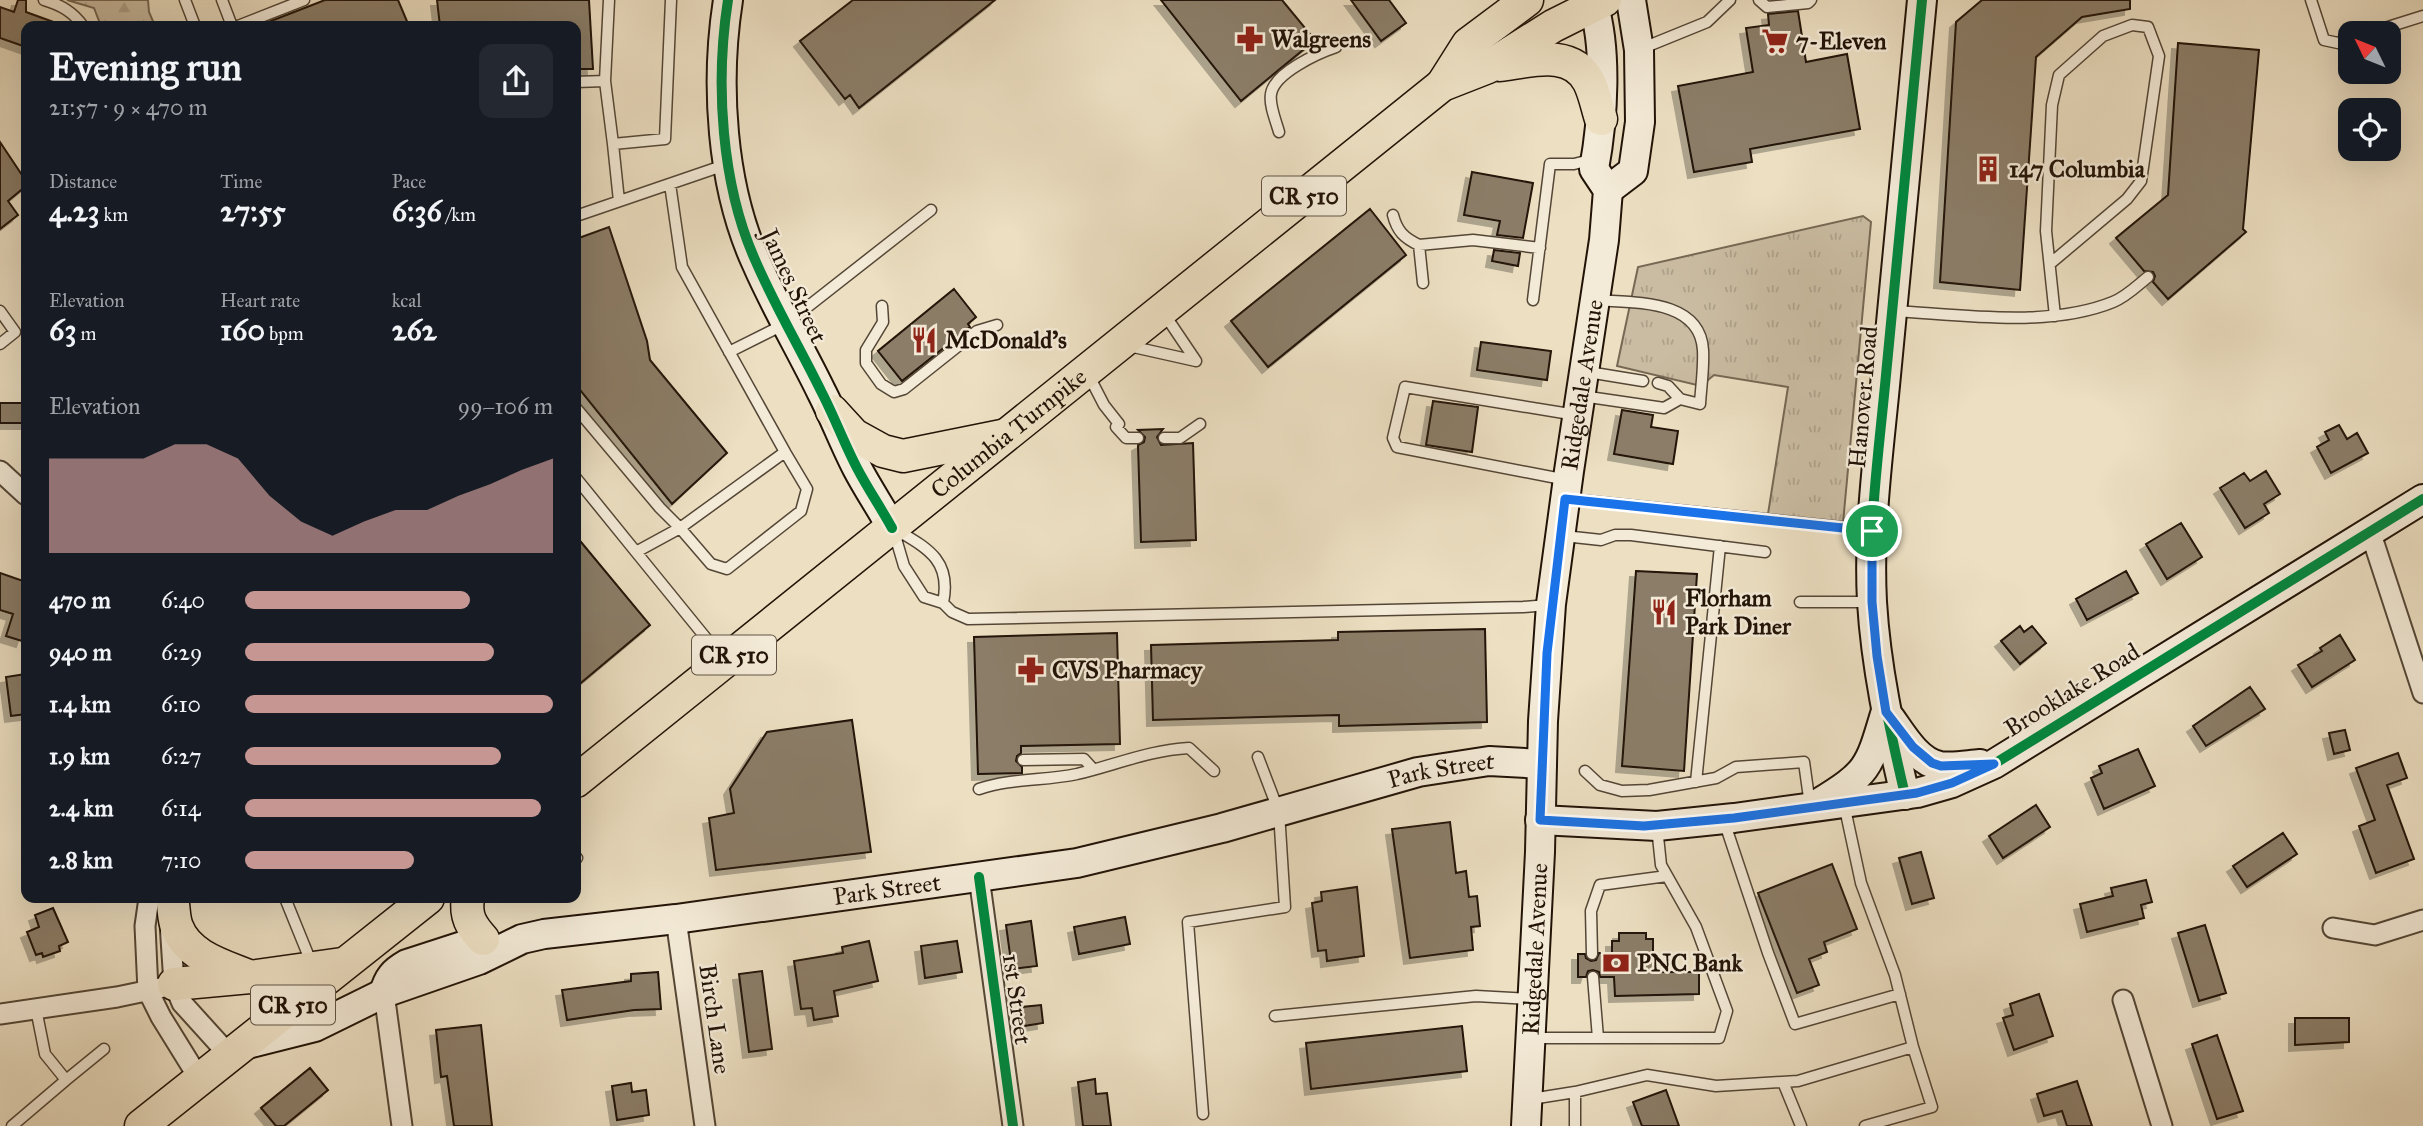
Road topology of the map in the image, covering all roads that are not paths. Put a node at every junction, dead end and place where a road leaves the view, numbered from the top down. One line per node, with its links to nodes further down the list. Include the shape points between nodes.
1 (44, 0): 17 (lane, via 59,4)
2 (185, 0): 18 (lane)
3 (222, 0): 19 (lane)
4 (304, 0): 20 (lane)
5 (609, 0): 26 (lane)
6 (671, 0): 31 (lane, via 665,139)
7 (728, 0): 33 (main road, James Street, via 722,74)
8 (1527, 0): 28 (main road, Columbia Turnpike / CR 510, via 1468,44)
9 (1631, 0): 24 (main road)
10 (1730, 0): 24 (lane, via 1707,22)
11 (1759, 0): 12 (lane, via 1767,7)
12 (1811, 0)
13 (1920, 0): 50 (main road, Hanover Road)
14 (2311, 0): 22 (lane, via 2324,40)
15 (1597, 2): 25 (main road, Columbia Turnpike / CR 510); 29 (main road, Ridgedale Avenue)
16 (2423, 16): 21 (lane)
17 (78, 21)
18 (193, 21)
19 (232, 21)
20 (248, 21)
21 (2401, 23)
22 (2338, 43)
23 (1336, 47): 30 (lane, via 1313,54 1277,81 1270,96)
24 (1639, 50): 35 (main road, via 1640,121 1633,171)
25 (1488, 67): 28 (main road, Columbia Turnpike / CR 510); 29 (main road, via 1546,58 1567,62 1581,70 1590,83)
26 (605, 81): 27 (lane); 31 (lane)
27 (581, 82)
28 (1442, 85): 48 (main road, Columbia Turnpike / CR 510)
29 (1601, 119): 32 (main road, Ridgedale Avenue)
30 (1279, 132)
31 (613, 144): 36 (lane)
32 (1596, 158): 35 (main road, Ridgedale Avenue, via 1594,169); 41 (lane, via 1550,164)
33 (729, 164): 34 (lane); 52 (main road, James Street, via 755,262)
34 (670, 184): 36 (lane); 56 (lane, via 682,267)
35 (1608, 190): 45 (main road, Ridgedale Avenue)
36 (619, 201): 38 (lane)
37 (931, 210): 52 (lane)
38 (581, 214)
39 (1393, 215): 40 (lane, via 1396,229)
40 (1419, 245): 41 (lane, via 1473,240); 44 (lane)
41 (1540, 248): 46 (lane)
42 (2051, 263): 42 (lane, via 2046,231 2052,105 2059,75 2103,36 2132,25 2147,27 2159,56 2141,181 2127,199); 51 (lane)
43 (2148, 277): 51 (lane, via 2115,301)
44 (1423, 283)
45 (1595, 299): 60 (main road, Ridgedale Avenue); 61 (lane, via 1667,307 1692,323 1703,349 1700,404)
46 (1533, 300)
47 (883, 306): 53 (lane, via 883,322 866,351 866,363 881,384 894,392 904,389 977,331)
48 (1162, 310): 55 (main road, Columbia Turnpike / CR 510); 55 (lane, via 1196,360)
49 (0, 311): 54 (lane, via 15,332)
50 (1891, 311): 51 (lane); 76 (main road, Hanover Road)
51 (2055, 316)
52 (786, 323): 56 (lane); 62 (main road, James Street)
53 (997, 325)
54 (0, 344)
55 (1121, 344): 57 (main road, Columbia Turnpike / CR 510)
56 (729, 352): 68 (lane)
57 (1087, 372): 65 (main road, Columbia Turnpike / CR 510); 66 (lane, via 1126,438)
58 (1643, 381): 60 (lane)
59 (1658, 383): 61 (lane)
60 (1580, 394): 61 (lane, via 1664,408); 71 (main road, Ridgedale Avenue); 71 (lane, via 1405,387 1393,438 1397,447)
61 (1680, 399)
62 (832, 411): 65 (main road, via 854,435 883,451 904,456); 75 (main road, James Street, via 856,467)
63 (581, 414): 74 (lane)
64 (1200, 424): 67 (lane, via 1180,438)
65 (1007, 435): 75 (main road, Columbia Turnpike / CR 510)
66 (1138, 438)
67 (1164, 439)
68 (785, 452): 74 (lane); 74 (lane, via 807,489 801,511 727,569 711,564)
69 (0, 471): 72 (street)
70 (581, 484): 80 (lane)
71 (1566, 489): 76 (lane); 78 (main road, Ridgedale Avenue)
72 (21, 490)
73 (2423, 499): 77 (main road, Brooklake Road)
74 (680, 528): 80 (lane)
75 (892, 528): 84 (lane, via 904,566 924,597); 84 (lane, via 929,550 942,570); 86 (main road, Columbia Turnpike / CR 510)
76 (1872, 531): 83 (main road, Hanover Road)
77 (2370, 531): 87 (street); 92 (main road, Brooklake Road)
78 (1560, 535): 79 (lane, via 1601,540 1631,535); 85 (main road, Ridgedale Avenue)
79 (1720, 546): 81 (lane); 97 (lane)
80 (636, 552): 86 (lane)
81 (1765, 552)
82 (1800, 602): 83 (lane)
83 (1872, 602): 88 (main road, Hanover Road)
84 (943, 603): 85 (lane, via 968,619)
85 (1551, 604): 91 (main road, Ridgedale Avenue)
86 (725, 662): 96 (main road, Columbia Turnpike / CR 510)
87 (2423, 693)
88 (1886, 713): 92 (main road, via 1932,763); 99 (main road, Hanover Road); 101 (main road, via 1863,772)
89 (1258, 758): 102 (lane)
90 (1023, 760): 93 (lane, via 1084,759)
91 (1542, 764): 102 (main road, Park Street, via 1489,761 1418,772); 104 (main road, Ridgedale Avenue)
92 (1994, 764): 99 (main road, Brooklake Road, via 1952,783)
93 (1093, 769): 94 (lane, via 1166,749 1189,748); 98 (lane)
94 (1214, 771)
95 (1585, 771): 97 (lane, via 1600,785 1622,790)
96 (581, 777)
97 (1696, 782): 101 (lane, via 1736,767 1804,762)
98 (979, 789)
99 (1905, 795): 100 (main road, Brooklake Road)
100 (1844, 804): 101 (main road, Brooklake Road); 125 (lane, via 1861,883)
101 (1811, 809): 103 (main road, Brooklake Road)
102 (1279, 812): 107 (main road, Park Street, via 1090,860); 141 (lane, via 1285,906 1188,922)
103 (1723, 819): 105 (main road, Brooklake Road); 125 (lane, via 1795,1024)
104 (1540, 820): 105 (main road, Brooklake Road); 126 (main road, Ridgedale Avenue)
105 (1657, 826): 106 (lane, via 1661,865)
106 (1667, 876): 119 (lane, via 1600,885 1591,911); 132 (lane, via 1696,927 1727,1011 1719,1038)
107 (979, 877): 114 (main road, Park Street); 146 (street, 1st Street)
108 (163, 903): 123 (street, via 145,926)
109 (166, 903): 121 (main road, via 185,941 213,962)
110 (166, 903): 123 (street, via 170,928)
111 (288, 903): 120 (lane)
112 (415, 903): 120 (main road, CR 510)
113 (468, 903): 117 (main road, via 471,926)
114 (676, 919): 118 (main road, Park Street); 145 (street, Birch Lane)
115 (2423, 920): 116 (street, via 2375,935)
116 (2333, 928)
117 (483, 939): 118 (main road); 124 (main road, via 407,964 388,978)
118 (522, 939): 124 (main road, Park Street, via 479,960)
119 (1592, 954)
120 (328, 966): 121 (main road); 135 (main road, CR 510)
121 (250, 977): 123 (main road)
122 (1593, 977): 132 (lane)
123 (161, 987): 128 (street); 135 (street); 137 (street, via 161,1017)
124 (384, 993): 135 (main road, Park Street, via 315,1027); 144 (street)
125 (1900, 994): 133 (lane)
126 (1532, 999): 130 (lane, via 1476,996); 131 (main road, Ridgedale Avenue)
127 (2123, 1000): 150 (street)
128 (36, 1009): 129 (street); 136 (lane, via 45,1054)
129 (0, 1014)
130 (1275, 1016)
131 (1530, 1038): 132 (lane); 140 (main road, Ridgedale Avenue)
132 (1598, 1038)
133 (1913, 1047): 138 (lane); 149 (lane, via 1932,1107)
134 (104, 1049): 136 (lane)
135 (237, 1051): 137 (main road, CR 510)
136 (66, 1080): 142 (lane)
137 (200, 1080): 143 (main road, CR 510)
138 (1783, 1082): 139 (lane, via 1716,1086 1647,1076); 148 (lane)
139 (1575, 1092): 140 (lane); 147 (lane)
140 (1527, 1113)
141 (1203, 1114)
142 (12, 1126)
143 (141, 1126)
144 (402, 1126)
145 (705, 1126)
146 (1013, 1126)
147 (1575, 1126)
148 (1801, 1126)
149 (1865, 1126)
150 (2162, 1126)

